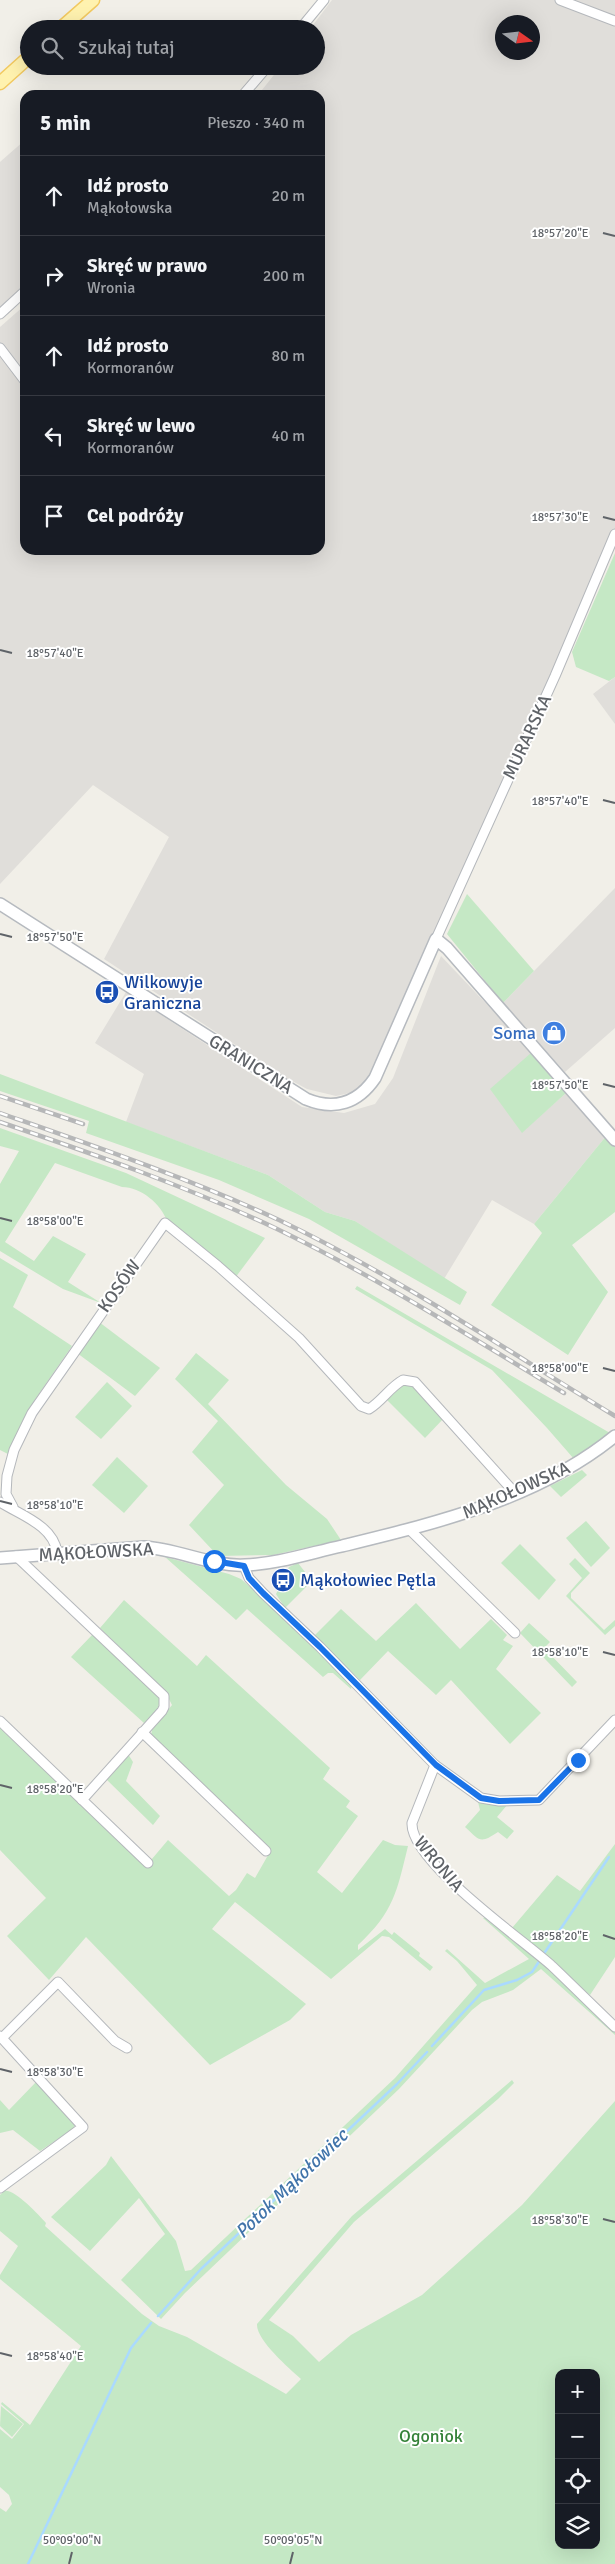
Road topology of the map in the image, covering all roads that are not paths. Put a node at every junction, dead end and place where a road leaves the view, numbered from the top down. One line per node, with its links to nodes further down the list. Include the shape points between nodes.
1 (93, 0): 4 (main road)
2 (324, 0): 5 (street)
3 (560, 0): 6 (street)
4 (70, 20)
5 (307, 20)
6 (615, 21)
7 (20, 65): 9 (main road)
8 (260, 75): 10 (street)
9 (0, 82)
10 (247, 90)
11 (20, 296): 12 (street)
12 (0, 314)
13 (0, 348): 14 (street)
14 (20, 374)
15 (615, 534): 17 (street, MURARSKA, via 555,676)
16 (0, 904): 17 (street, GRANICZNA, via 299,1094 325,1104 341,1103 365,1093 376,1078)
17 (436, 939): 18 (street, via 448,948)
18 (615, 1140)
19 (615, 1436): 20 (street, MĄKOŁOWSKA, via 574,1464)
20 (515, 1493): 22 (street, KOSÓW, via 415,1382 403,1380 374,1406 365,1408 299,1338 165,1223 32,1414 14,1450 7,1476 6,1494); 23 (street, MĄKOŁOWSKA)
21 (0, 1502): 22 (street)
22 (13, 1508): 24 (street, via 48,1533)
23 (410, 1530): 27 (street, MĄKOŁOWSKA); 28 (street)
24 (57, 1552): 25 (street, MĄKOŁOWSKA); 27 (street, MĄKOŁOWSKA, via 157,1548)
25 (16, 1556): 26 (street, MĄKOŁOWSKA); 31 (street, MĄKOŁOWSKA, via 161,1692 164,1707)
26 (0, 1558)
27 (244, 1566): 32 (street, via 249,1578 263,1593)
28 (515, 1633)
29 (615, 1720): 32 (street, via 539,1800 481,1798)
30 (0, 1721): 33 (street)
31 (142, 1732): 33 (street, MĄKOŁOWSKA); 34 (street)
32 (436, 1765): 36 (street, WRONIA, via 413,1818 414,1838 463,1894 540,1957)
33 (82, 1800): 35 (street)
34 (266, 1851)
35 (148, 1863)
36 (615, 2027)
37 (1, 2037): 38 (street, via 58,1982 115,2041); 39 (street, via 83,2126)
38 (127, 2048)
39 (0, 2188)

